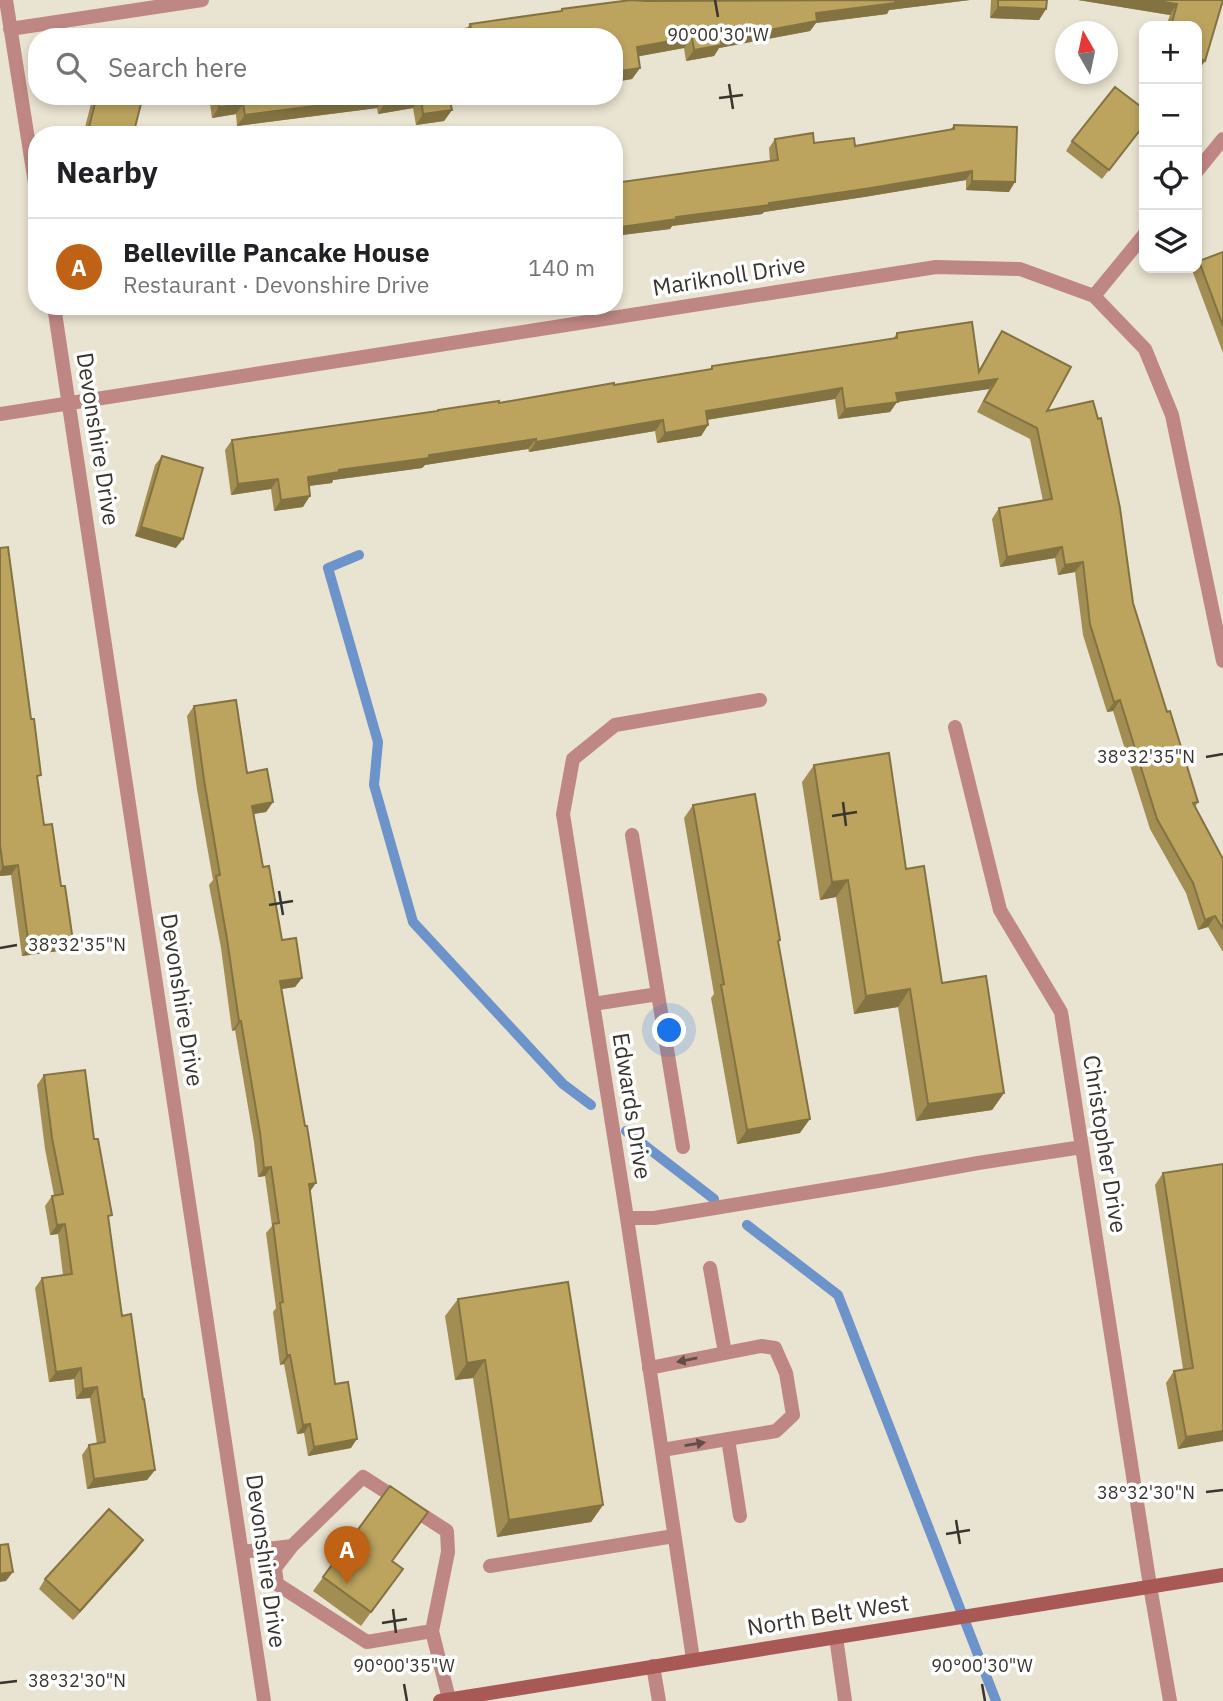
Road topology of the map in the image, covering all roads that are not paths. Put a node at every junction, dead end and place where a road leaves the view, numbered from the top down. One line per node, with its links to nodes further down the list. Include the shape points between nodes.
1 (6, 0): 3 (street)
2 (202, 0): 3 (street)
3 (10, 29): 5 (street)
4 (1223, 139): 6 (street)
5 (28, 141)
6 (1202, 165)
7 (1139, 241): 8 (street)
8 (1094, 296): 10 (street, Mariknoll Drive, via 1020,269 936,267); 12 (street, via 1145,349 1172,415)
9 (55, 315): 10 (street, Devonshire Drive)
10 (69, 403): 11 (street, Mariknoll Drive); 29 (street, Devonshire Drive)
11 (0, 414)
12 (1223, 661)
13 (760, 700): 17 (street, Edwards Drive, via 615,725 573,759 563,814)
14 (955, 727): 19 (street, Christopher Drive, via 1000,910 1060,1012)
15 (632, 835): 16 (street)
16 (658, 994): 17 (street); 18 (street)
17 (593, 1004): 20 (street, Edwards Drive)
18 (683, 1147)
19 (1083, 1147): 20 (street, via 654,1218); 32 (street, Christopher Drive)
20 (627, 1218): 23 (street, Edwards Drive)
21 (710, 1268): 22 (street)
22 (725, 1353): 23 (street, one-way to 23); 24 (street, via 775,1348 786,1373 793,1415 776,1431)
23 (649, 1367): 25 (street, Edwards Drive)
24 (728, 1439): 25 (street, one-way to 24); 26 (street)
25 (662, 1450): 27 (street, Edwards Drive)
26 (740, 1516)
27 (674, 1536): 30 (street); 35 (street, Edwards Drive)
28 (292, 1546): 29 (street); 33 (street, via 275,1568 277,1584 367,1642); 33 (street, via 363,1477 447,1531 448,1552)
29 (242, 1552): 39 (street, Devonshire Drive)
30 (490, 1566)
31 (1223, 1575): 32 (main road, North Belt West)
32 (1150, 1587): 34 (main road, North Belt West); 42 (street, Christopher Drive)
33 (432, 1631): 38 (street)
34 (836, 1637): 35 (main road, North Belt West); 41 (street)
35 (693, 1659): 36 (main road, North Belt West)
36 (653, 1666): 37 (main road, North Belt West); 40 (street)
37 (500, 1696): 38 (main road, North Belt West)
38 (445, 1700)
39 (264, 1701)
40 (659, 1701)
41 (845, 1701)
42 (1170, 1701)

